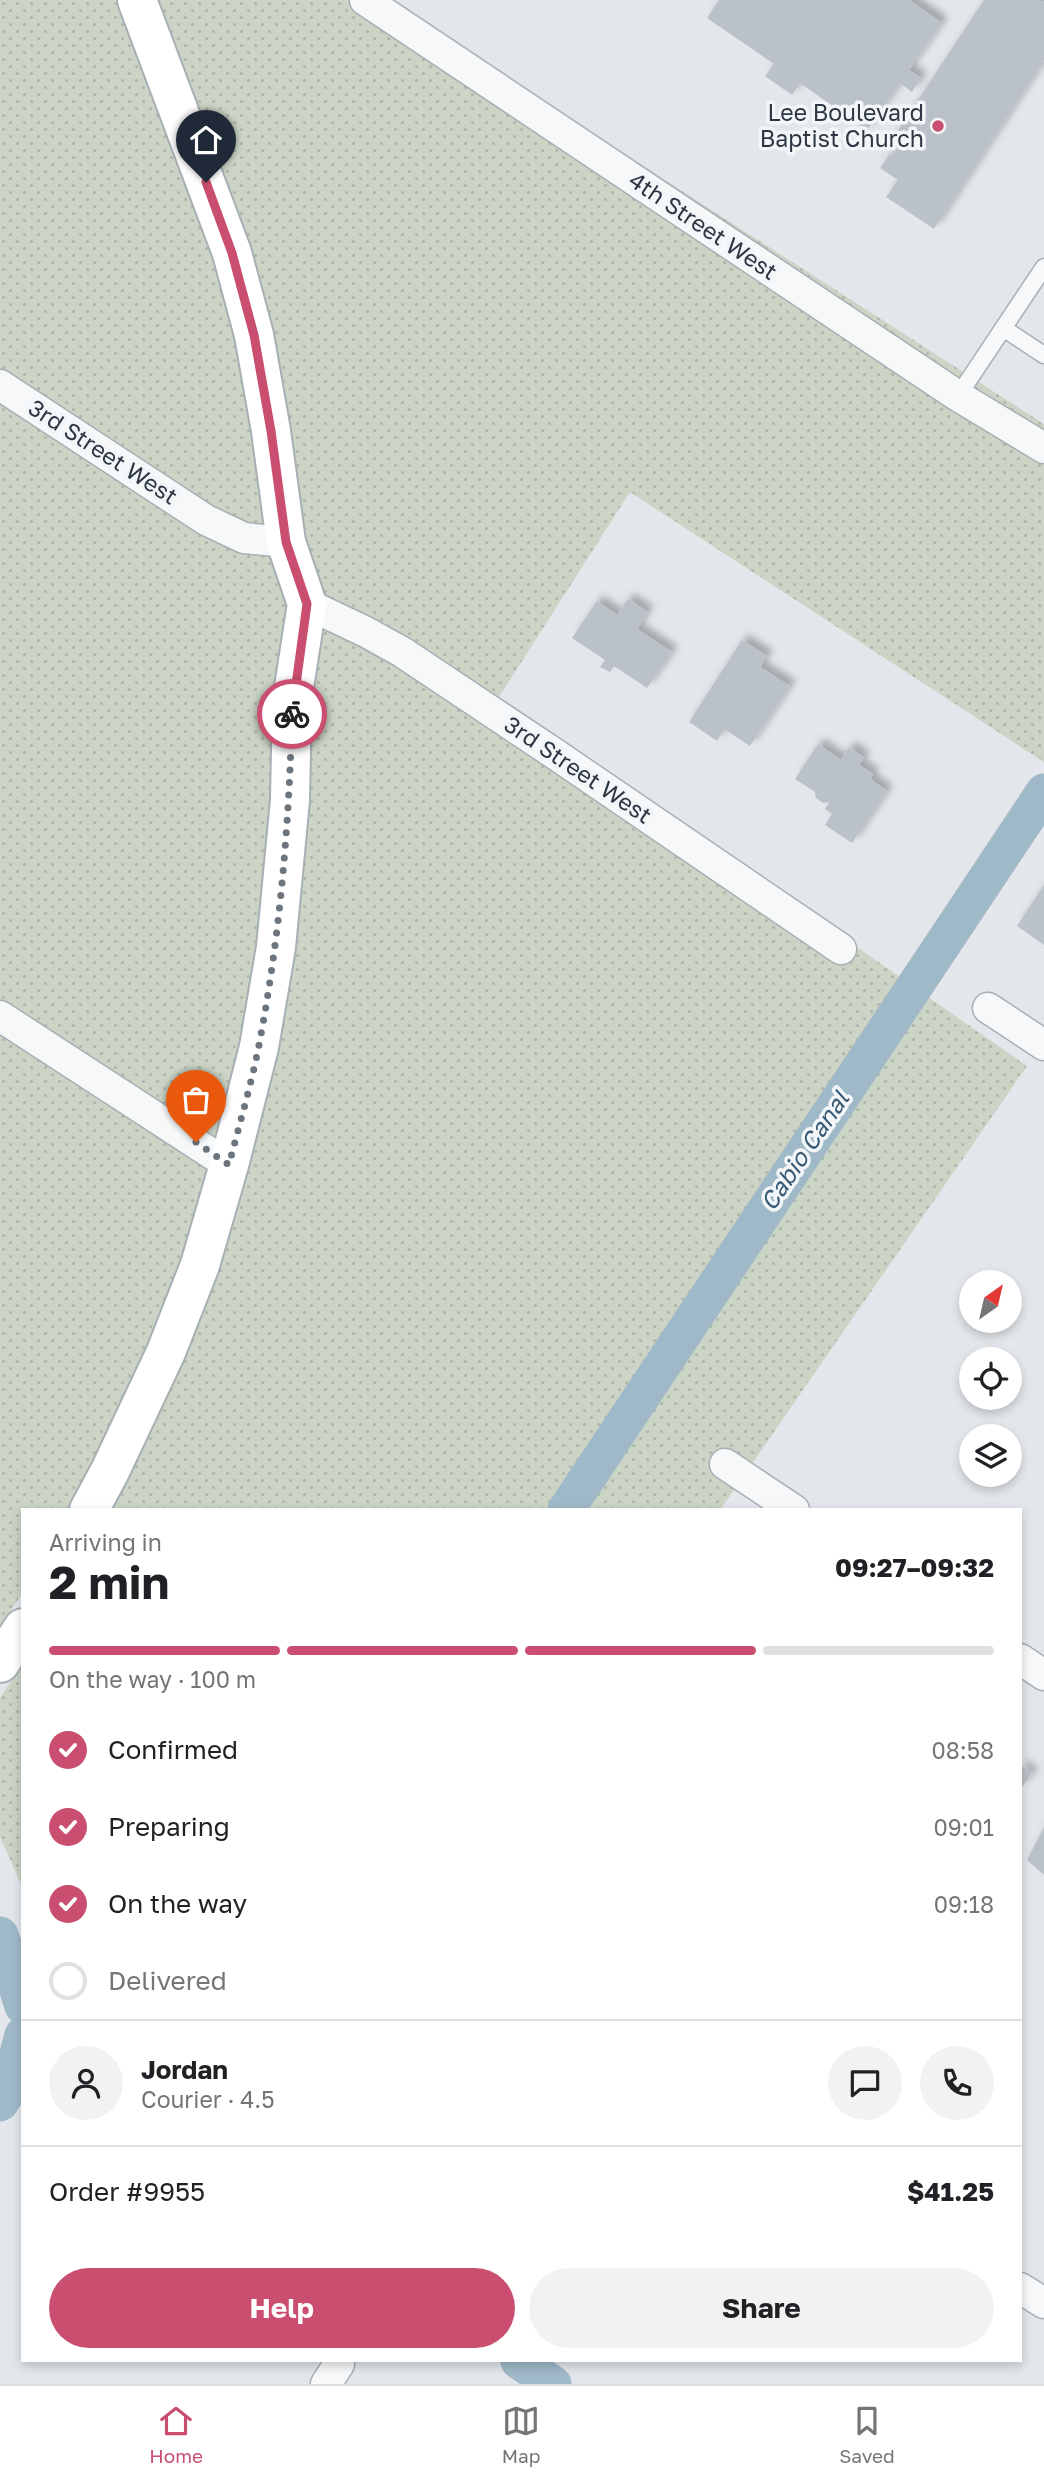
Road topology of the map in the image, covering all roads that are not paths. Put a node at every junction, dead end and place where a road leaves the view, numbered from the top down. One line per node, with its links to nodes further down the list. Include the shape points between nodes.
1 (137, 0): 9 (street, via 232,253 254,335)
2 (365, 0): 7 (street, 4th Street West)
3 (1044, 267): 4 (lane)
4 (1003, 328): 5 (lane); 7 (lane)
5 (1044, 355)
6 (0, 385): 9 (street, 3rd Street West, via 206,520 244,538)
7 (958, 396): 8 (street, 4th Street West)
8 (1044, 448)
9 (286, 542): 10 (street)
10 (307, 604): 11 (street, 3rd Street West, via 402,652); 15 (street, via 292,699 290,800 276,947 259,1047)
11 (841, 949)
12 (988, 1008): 14 (street)
13 (0, 1016): 15 (street)
14 (1044, 1045)
15 (229, 1165): 17 (street, via 200,1265 166,1352)
16 (725, 1464): 18 (street)
17 (90, 1508)
18 (791, 1508)
19 (21, 1631): 21 (street)
20 (1022, 1660): 22 (street)
21 (0, 1663)
22 (1044, 1675)
23 (1022, 2289): 24 (street)
24 (1044, 2303)

